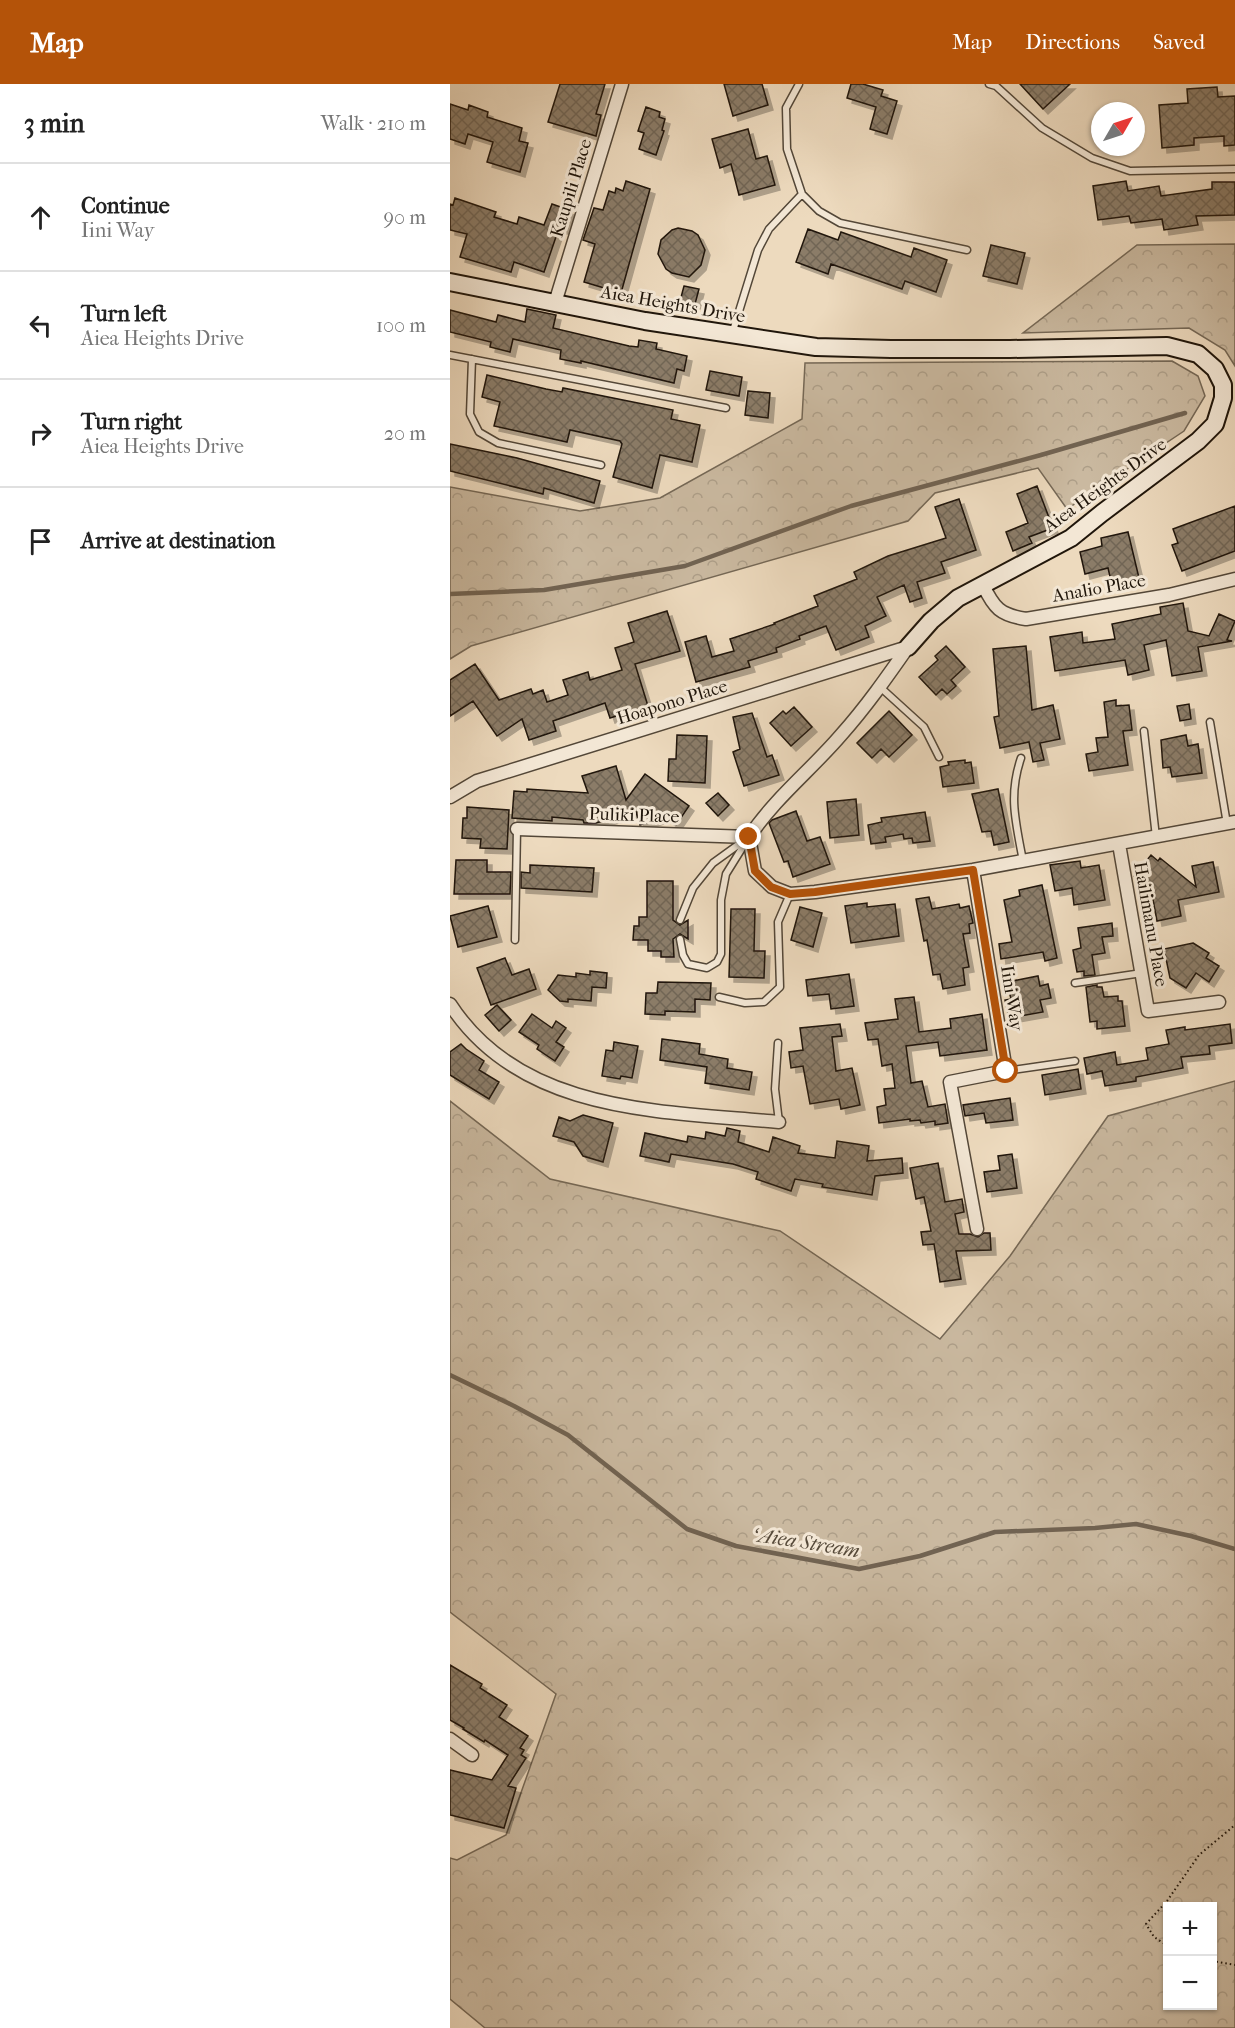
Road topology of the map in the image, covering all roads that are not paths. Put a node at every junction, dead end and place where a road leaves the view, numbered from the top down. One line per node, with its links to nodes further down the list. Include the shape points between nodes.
1 (622, 84): 8 (street, Kaupili Place)
2 (799, 84): 5 (lane, via 786,108 787,149)
3 (989, 84): 4 (lane, via 1042,128 1092,158 1130,171)
4 (1235, 169)
5 (802, 194): 6 (lane, via 819,211 840,223); 9 (lane, via 769,229 758,250)
6 (967, 250)
7 (450, 282): 8 (street, Aiea Heights Drive)
8 (555, 303): 9 (street, Aiea Heights Drive)
9 (732, 334): 15 (street, Aiea Heights Drive, via 816,346 891,349 1167,346 1198,354 1215,369 1223,385 1223,398 1215,424 1198,441 1071,538)
10 (450, 355): 11 (lane)
11 (472, 359): 12 (lane); 13 (lane, via 470,414 479,432 498,443)
12 (726, 408)
13 (601, 465)
14 (1235, 579): 15 (street, Analio Place, via 1169,595 1026,619 1007,616 991,602)
15 (983, 585): 16 (street, Aiea Heights Drive, via 958,598)
16 (908, 647): 17 (street, Aiea Heights Drive); 22 (street, Hoapono Place, via 477,781)
17 (880, 687): 20 (lane, via 924,727); 25 (street, Aiea Heights Drive, via 840,737 761,818)
18 (1210, 722): 23 (lane)
19 (1144, 731): 26 (lane)
20 (939, 757)
21 (1021, 759): 28 (lane, via 1013,805)
22 (450, 797)
23 (1231, 823): 26 (street)
24 (518, 829): 25 (street, Puliki Place); 33 (lane)
25 (749, 837): 30 (street, via 755,871 771,887); 31 (lane, via 713,863 693,888); 32 (lane, via 726,874 721,900 722,954 717,962 707,968 688,964)
26 (1156, 837): 27 (street)
27 (1119, 844): 28 (street); 34 (street, Hailimanu Place)
28 (1023, 861): 29 (street)
29 (973, 870): 30 (street); 41 (street, Iini Way)
30 (790, 894): 36 (lane, via 778,922 780,987 764,1002 745,1003)
31 (680, 920)
32 (680, 939)
33 (515, 940)
34 (1142, 973): 35 (lane); 37 (street, Hailimanu Place, via 1148,1011)
35 (1075, 983)
36 (719, 997)
37 (1219, 1002)
38 (450, 1004): 42 (street, via 489,1050 555,1089 656,1110)
39 (778, 1043): 42 (lane, via 775,1089)
40 (1075, 1061): 41 (lane)
41 (1006, 1071): 43 (street, via 950,1082)
42 (779, 1122)
43 (977, 1229)
44 (450, 1739): 45 (street)
45 (472, 1755)

